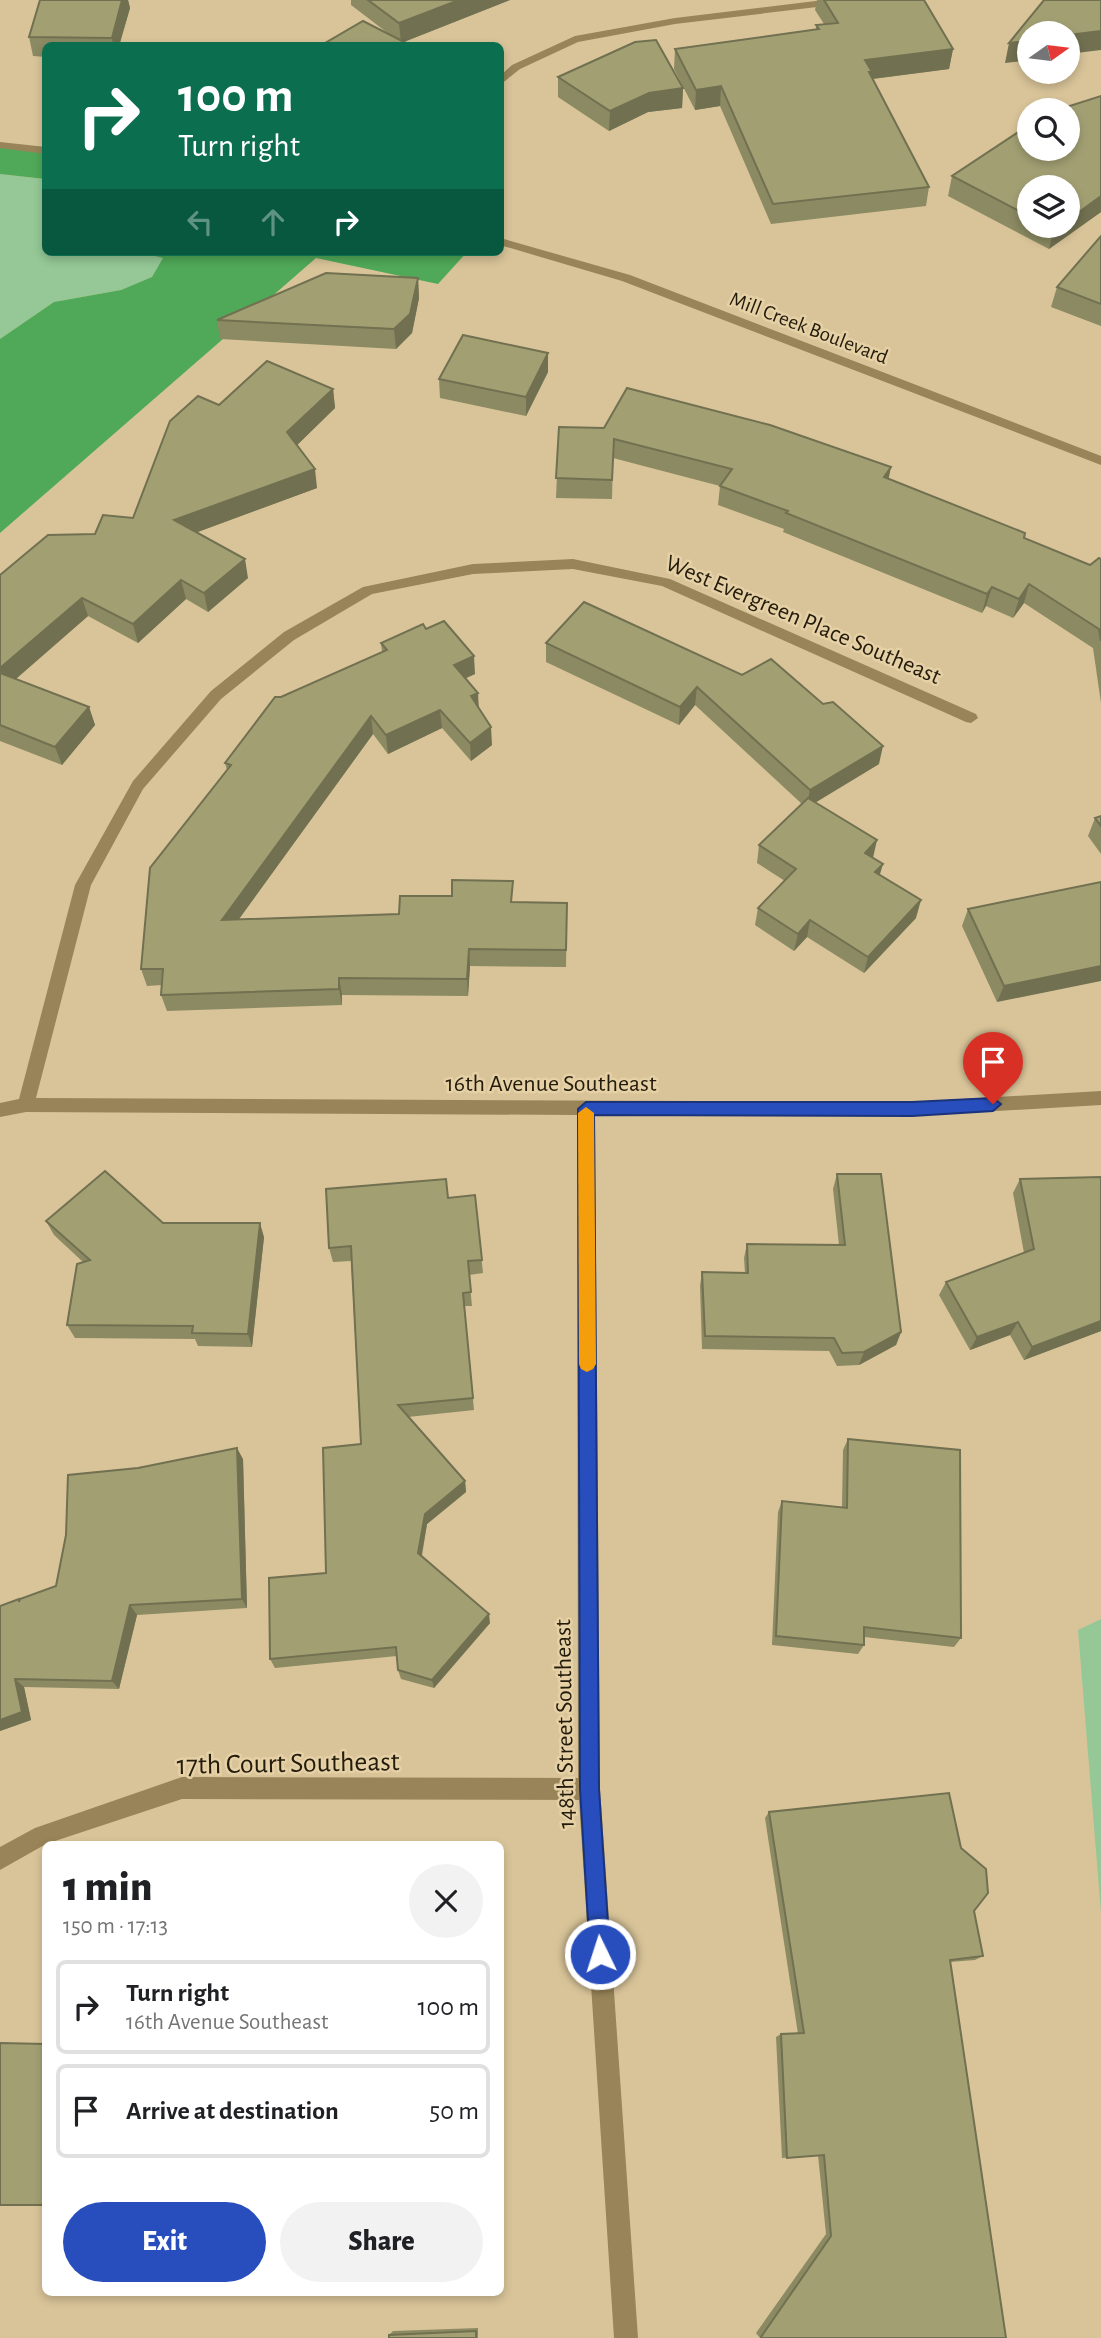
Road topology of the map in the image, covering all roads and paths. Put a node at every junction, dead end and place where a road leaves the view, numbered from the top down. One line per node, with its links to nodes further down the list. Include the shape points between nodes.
1 (851, 0): 2 (street, via 675,21 575,39 516,67)
2 (504, 78)
3 (0, 145): 4 (street)
4 (42, 150)
5 (504, 242): 6 (street, Mill Creek Boulevard, via 626,278)
6 (1101, 461)
7 (971, 718): 9 (street, West Evergreen Place Southeast, via 665,582 573,564 473,569 368,590 289,636 216,695 138,785 83,885)
8 (1101, 1098): 10 (street, 16th Avenue Southeast, via 912,1109)
9 (26, 1105): 10 (street, 16th Avenue Southeast); 11 (street, 16th Avenue Southeast)
10 (586, 1109): 12 (street, 148th Street Southeast)
11 (0, 1110)
12 (590, 1789): 13 (street, 17th Court Southeast, via 182,1788 35,1839); 14 (street, 148th Street Southeast)
13 (0, 1859)
14 (626, 2338)

